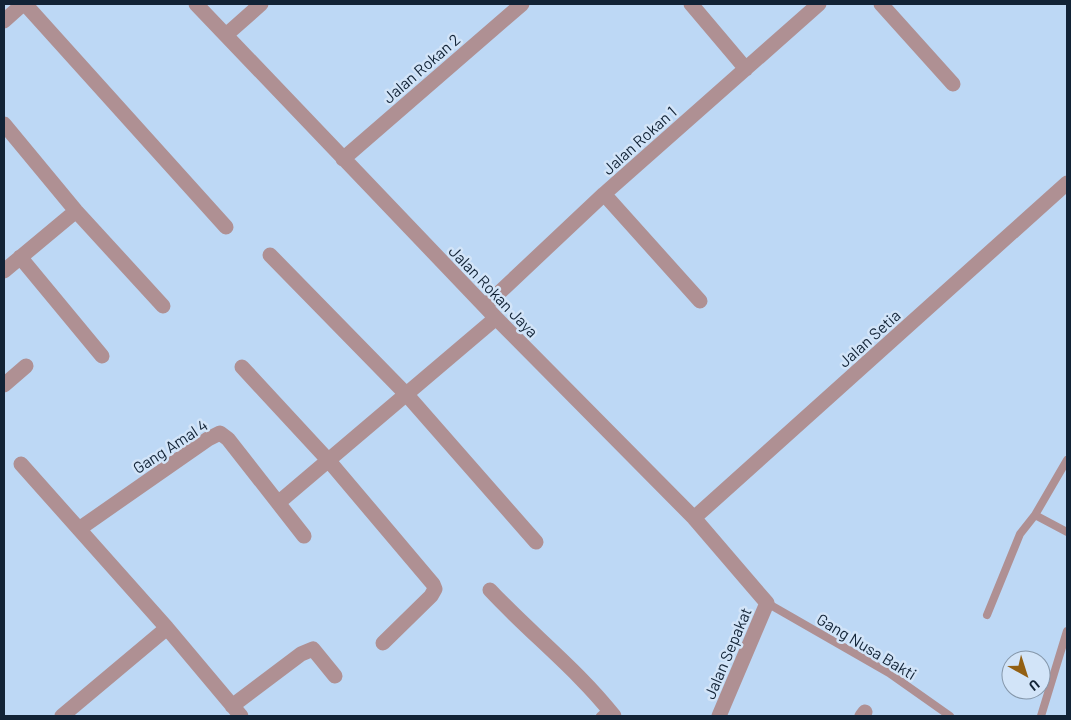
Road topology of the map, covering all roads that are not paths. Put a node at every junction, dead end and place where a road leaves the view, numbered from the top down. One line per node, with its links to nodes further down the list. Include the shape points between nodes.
1 (24, 4): 8 (street); 17 (street)
2 (196, 4): 9 (street, Jalan Rokan Jaya)
3 (261, 4): 9 (street)
4 (522, 4): 13 (street, Jalan Rokan 2)
5 (690, 4): 10 (street)
6 (819, 4): 10 (street, Jalan Rokan 1)
7 (882, 4): 11 (street)
8 (4, 21)
9 (226, 35): 13 (street, Jalan Rokan Jaya)
10 (746, 69): 15 (street, Jalan Rokan 1)
11 (953, 84)
12 (4, 124): 16 (street)
13 (343, 159): 23 (street, Jalan Rokan Jaya)
14 (1067, 183): 35 (street, Jalan Setia)
15 (604, 194): 21 (street); 23 (street, Jalan Rokan 1)
16 (76, 211): 19 (street); 22 (street)
17 (226, 227)
18 (270, 255): 29 (street)
19 (20, 257): 20 (street); 25 (street)
20 (4, 271)
21 (700, 302)
22 (163, 306)
23 (485, 306): 24 (street, Jalan Rokan Jaya)
24 (496, 318): 29 (street); 35 (street, Jalan Rokan Jaya)
25 (102, 356)
26 (26, 366): 28 (street)
27 (242, 367): 31 (street)
28 (4, 385)
29 (407, 395): 31 (street); 39 (street)
30 (1067, 460): 34 (lane)
31 (329, 461): 33 (street); 45 (street, via 435,589)
32 (21, 464): 36 (street)
33 (278, 503): 36 (street, Gang Amal 4, via 220,433); 38 (street, Gang Amal 4)
34 (1035, 515): 37 (lane); 42 (lane, via 1020,534)
35 (694, 518): 41 (street, Jalan Rokan Jaya)
36 (79, 529): 43 (street)
37 (1067, 532)
38 (304, 536)
39 (536, 542)
40 (490, 590): 48 (street, via 589,685)
41 (767, 603): 50 (street, Jalan Sepakat); 51 (lane, Gang Nusa Bakti, via 888,673)
42 (987, 615)
43 (167, 628): 47 (street); 49 (street)
44 (1067, 631): 52 (lane)
45 (383, 643)
46 (335, 676): 47 (street, via 313,649 301,654)
47 (236, 711)
48 (607, 714)
49 (62, 716)
50 (720, 716)
51 (950, 716)
52 (1041, 716)

